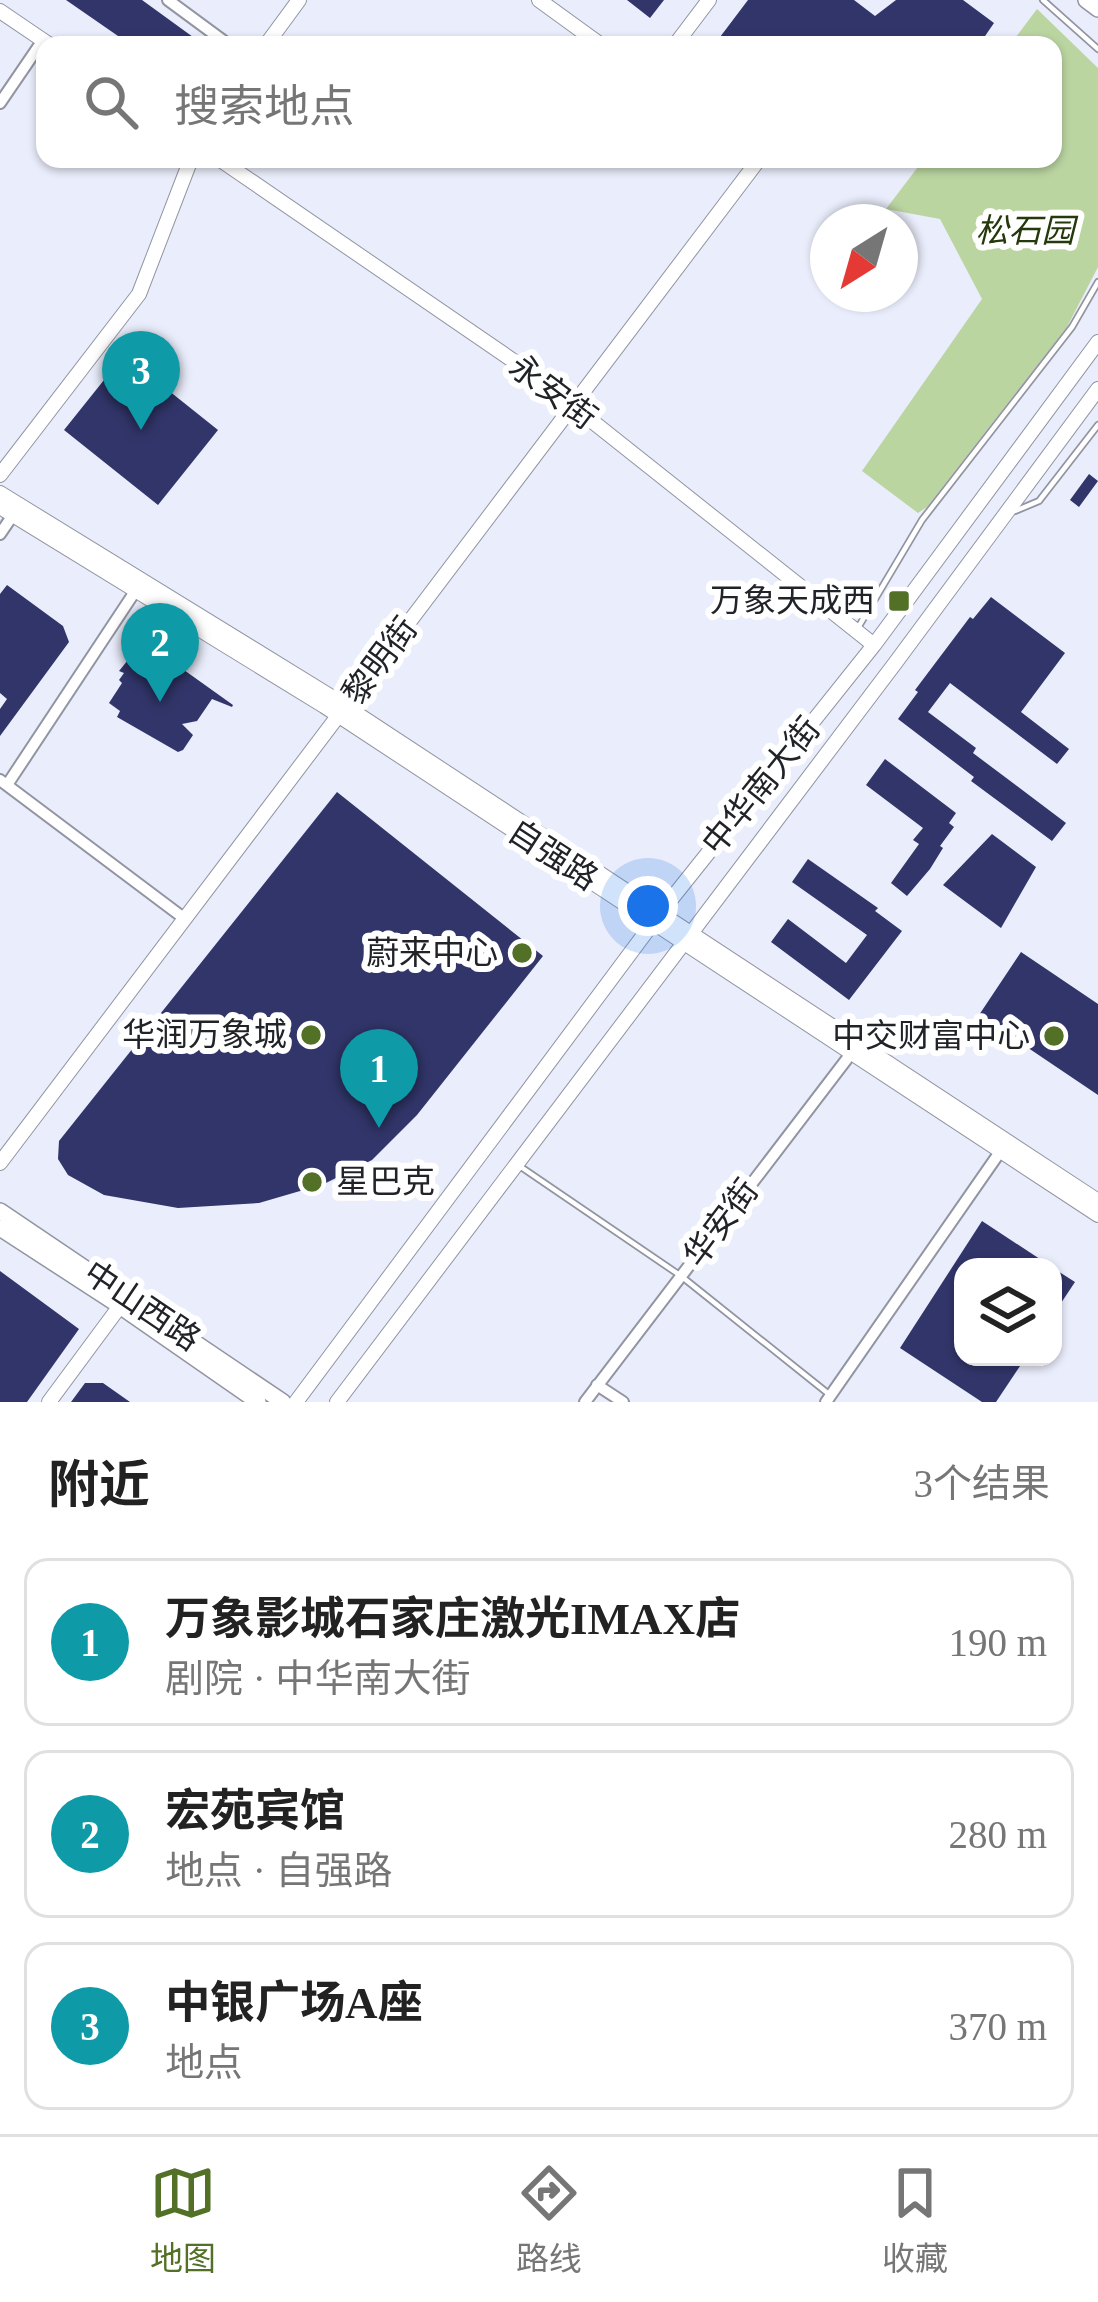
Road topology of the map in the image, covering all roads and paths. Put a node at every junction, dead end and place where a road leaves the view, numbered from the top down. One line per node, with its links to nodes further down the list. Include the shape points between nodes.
1 (168, 0): 10 (street)
2 (299, 0): 11 (main road)
3 (539, 0): 12 (main road)
4 (709, 0): 13 (main road)
5 (1042, 0): 14 (lane)
6 (1086, 0): 7 (main road)
7 (1098, 9)
8 (0, 11): 9 (main road)
9 (37, 36)
10 (218, 36)
11 (273, 36)
12 (589, 36)
13 (682, 36)
14 (1098, 49)
15 (36, 55): 16 (street)
16 (0, 103)
17 (188, 168): 25 (main road, via 139,293)
18 (232, 168): 23 (main road, 永安街)
19 (752, 168): 23 (main road, 黎明街)
20 (1098, 282): 31 (lane, via 1072,328 922,520)
21 (1098, 343): 32 (main road, 中华南大街)
22 (1098, 389): 28 (main road, 中华南大街)
23 (573, 406): 31 (main road, 永安街); 33 (main road, 黎明街)
24 (1098, 425): 28 (lane, via 1039,501)
25 (0, 476)
26 (0, 494): 33 (main road, 自强路)
27 (7, 511): 29 (street); 30 (main road, 自强路)
28 (1004, 516): 37 (main road, 中华南大街)
29 (0, 534)
30 (136, 590): 33 (main road, 自强路); 34 (street)
31 (856, 631): 32 (main road, 永安街)
32 (874, 645): 35 (main road, 中华南大街)
33 (342, 710): 35 (main road, 自强路); 36 (main road, 黎明街)
34 (4, 783): 36 (street)
35 (657, 917): 37 (main road, 自强路); 53 (main road, 中华南大街)
36 (184, 919): 40 (main road, 黎明街)
37 (688, 938): 38 (main road, 自强路); 41 (main road, 中华南大街)
38 (854, 1048): 39 (main road, 自强路); 46 (street, 华安街)
39 (1004, 1146): 42 (main road, 自强路); 44 (main road, 自强路); 49 (street)
40 (0, 1163)
41 (517, 1164): 46 (lane); 54 (main road, 中华南大街)
42 (1098, 1201)
43 (0, 1211): 52 (main road, 中山西路)
44 (1098, 1215)
45 (0, 1228): 47 (main road, 中山西路)
46 (681, 1276): 48 (street, 华安街); 49 (lane)
47 (120, 1306): 50 (main road); 51 (main road, 中山西路)
48 (597, 1385): 55 (street, 华安街); 56 (street)
49 (828, 1399)
50 (49, 1402)
51 (258, 1402)
52 (284, 1402)
53 (296, 1402)
54 (337, 1402)
55 (585, 1402)
56 (623, 1402)

